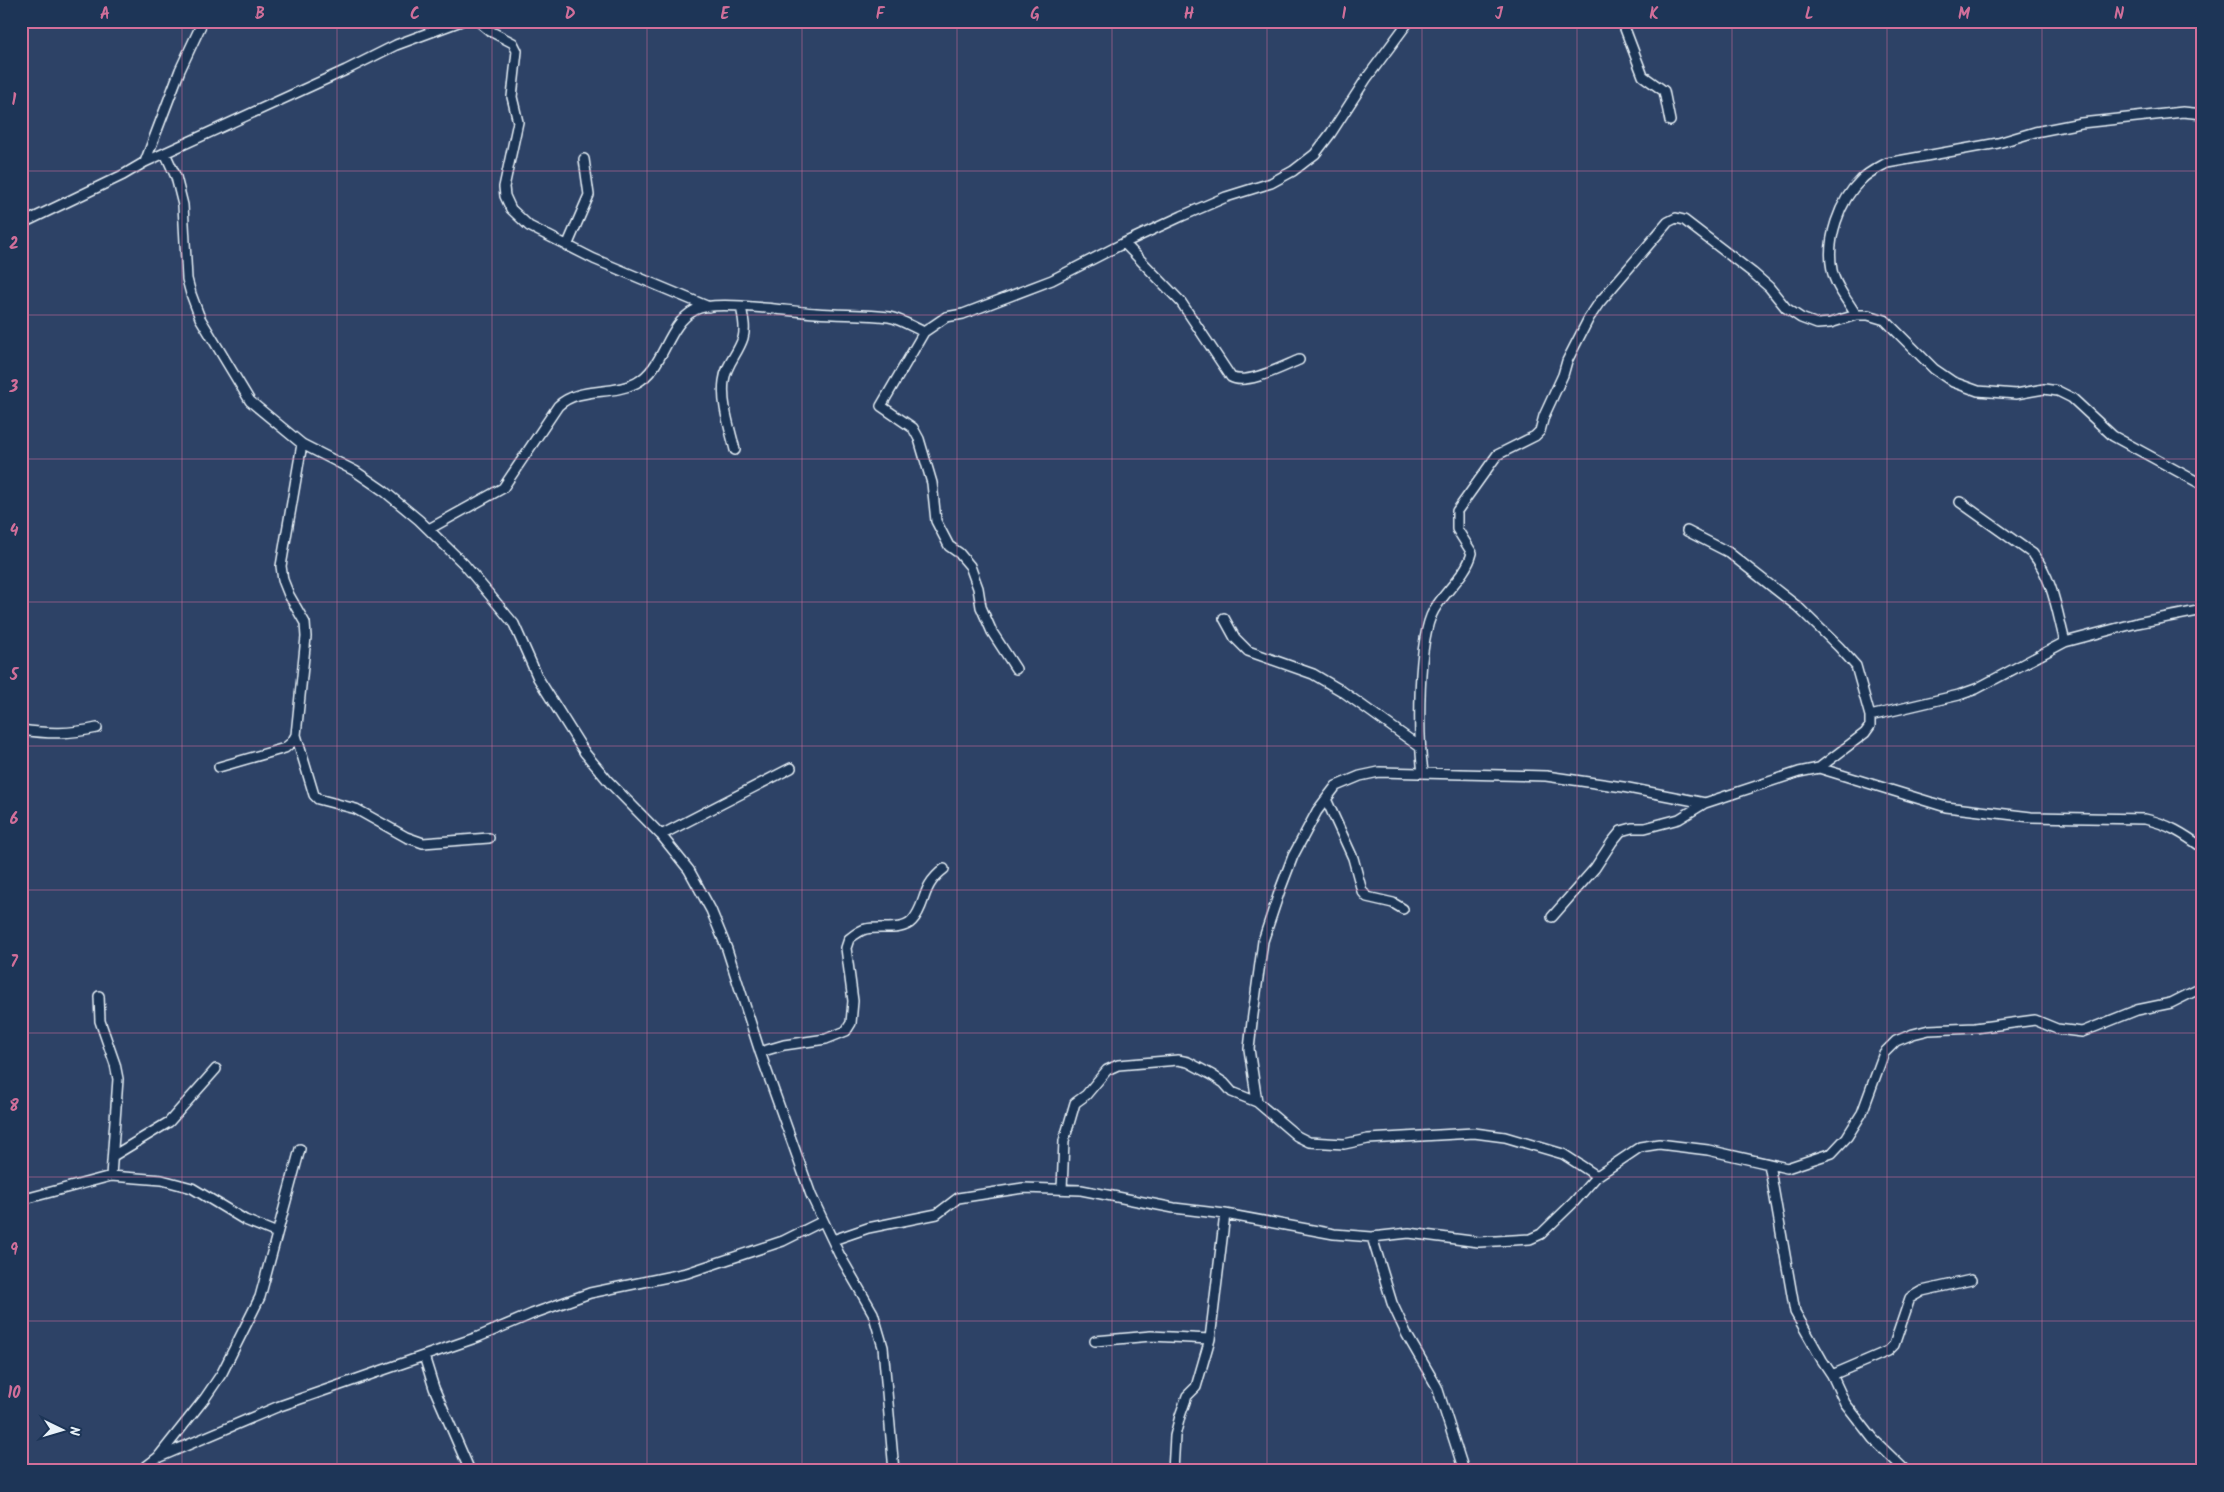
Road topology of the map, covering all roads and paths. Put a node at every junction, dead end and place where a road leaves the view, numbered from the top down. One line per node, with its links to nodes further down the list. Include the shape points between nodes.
1 (203, 21): 10 (street)
2 (461, 21): 8 (street, via 382,52)
3 (478, 21): 13 (street, via 512,43 517,51 512,97 518,122 504,187 510,209 529,226)
4 (1409, 21): 12 (street, via 1315,154 1271,183 1226,197)
5 (1622, 21): 7 (street, via 1643,76 1664,91)
6 (2203, 114): 16 (street, via 2183,112 2080,123 1998,143 1887,163 1874,170 1861,179 1848,196 1838,218 1831,247 1832,271)
7 (1670, 121)
8 (165, 153): 10 (street); 19 (street, via 176,177 183,205 187,279 200,318 250,401)
9 (584, 159): 13 (street, via 589,195)
10 (144, 162): 11 (street)
11 (21, 224)
12 (1124, 243): 17 (street, via 1052,280 963,314 946,317); 18 (street, via 1181,302 1235,380 1248,379)
13 (567, 246): 14 (street)
14 (708, 307): 15 (street); 23 (street, via 696,309 675,329 655,364 638,382 623,388 566,398 503,488)
15 (741, 308): 17 (street, via 891,317); 20 (street, via 744,338 728,366 724,382 724,403)
16 (1856, 315): 21 (street, via 1885,320 1934,370 1953,382 1978,391 2016,394 2058,391 2072,398 2113,436); 33 (street, via 1817,324 1801,318 1786,308 1769,287 1684,220 1676,218 1668,222 1589,318 1567,361 1540,431 1497,455 1458,511 1456,529 1472,552 1468,563 1428,620)
17 (924, 332): 28 (street, via 881,406 916,433 932,483 939,528 948,546 970,566 981,607 992,632)
18 (1299, 360)
19 (302, 444): 23 (street, via 355,471); 32 (street, via 281,566 288,594 305,623)
20 (735, 450)
21 (2203, 485)
22 (1960, 502): 27 (street, via 2040,563 2053,595)
23 (429, 529): 40 (street, via 464,564 514,624 538,678 585,753)
24 (1687, 531): 29 (street, via 1728,552 1798,607 1839,647 1856,666)
25 (2203, 610): 27 (street)
26 (1224, 618): 33 (street, via 1235,638 1248,651 1313,674 1342,690)
27 (2065, 642): 29 (street, via 1976,689)
28 (1016, 669)
29 (1870, 716): 36 (street, via 1870,726 1865,733)
30 (97, 728): 31 (street, via 50,734)
31 (21, 730)
32 (296, 735): 34 (street, via 285,748); 41 (street, via 318,799 356,809 423,843)
33 (1420, 747): 37 (street)
34 (219, 767)
35 (791, 768): 40 (street)
36 (1819, 768): 39 (street); 42 (street, via 1946,807 2031,817 2145,819 2180,831)
37 (1423, 772): 38 (street, via 1379,772 1360,776 1336,786); 39 (street, via 1546,776)
38 (1326, 799): 44 (street, via 1352,858 1362,891 1367,898 1393,903); 50 (street, via 1293,856 1263,941 1249,1049)
39 (1705, 803): 45 (street, via 1679,819 1621,831 1595,868)
40 (661, 835): 48 (street, via 689,870 712,910)
41 (489, 838)
42 (2203, 848)
43 (944, 869): 48 (street, via 928,885 912,921 905,926 866,929 849,939 846,948 853,1001 851,1023 846,1031 826,1039)
44 (1403, 909)
45 (1552, 917)
46 (2203, 987): 53 (street, via 2171,1003 2137,1010 2082,1032 2057,1029 2035,1020 1929,1030 1896,1041 1884,1052 1862,1112 1832,1154 1787,1168)
47 (99, 996): 52 (street, via 100,1021 118,1079)
48 (760, 1052): 59 (street)
49 (216, 1069): 52 (street, via 169,1122)
50 (1256, 1102): 55 (street, via 1309,1142 1344,1144 1368,1139 1474,1133 1505,1137 1563,1154); 56 (street, via 1232,1092 1224,1083 1188,1062 1118,1064 1107,1070 1075,1103 1064,1141)
51 (300, 1149): 60 (street)
52 (113, 1156): 54 (street)
53 (1769, 1164): 55 (street, via 1708,1150 1659,1144 1640,1147); 67 (street, via 1795,1312)
54 (111, 1176): 57 (street); 60 (street, via 162,1180 192,1188 245,1220)
55 (1597, 1176): 61 (street, via 1541,1234 1530,1239 1479,1242 1408,1233)
56 (1062, 1189): 58 (street); 62 (street, via 1023,1188 958,1198 937,1214 868,1228)
57 (21, 1200)
58 (1225, 1214): 61 (street); 64 (street)
59 (823, 1221): 62 (street); 66 (street, via 782,1241 724,1262 662,1280 590,1293)
60 (277, 1233): 68 (street, via 260,1297 240,1340 205,1398)
61 (1372, 1238): 73 (street, via 1392,1303 1437,1387)
62 (833, 1240): 71 (street, via 873,1313 883,1347)
63 (1972, 1280): 67 (street, via 1922,1291 1910,1298 1894,1345 1888,1351)
64 (1210, 1339): 65 (street, via 1151,1336); 72 (street, via 1196,1388 1187,1396 1180,1416 1175,1436)
65 (1096, 1342)
66 (424, 1356): 68 (street, via 277,1407); 70 (street, via 434,1388)
67 (1832, 1375): 74 (street, via 1845,1403)
68 (157, 1458): 69 (street)
69 (140, 1471)
70 (470, 1471)
71 (894, 1471)
72 (1174, 1471)
73 (1464, 1471)
74 (1906, 1471)

